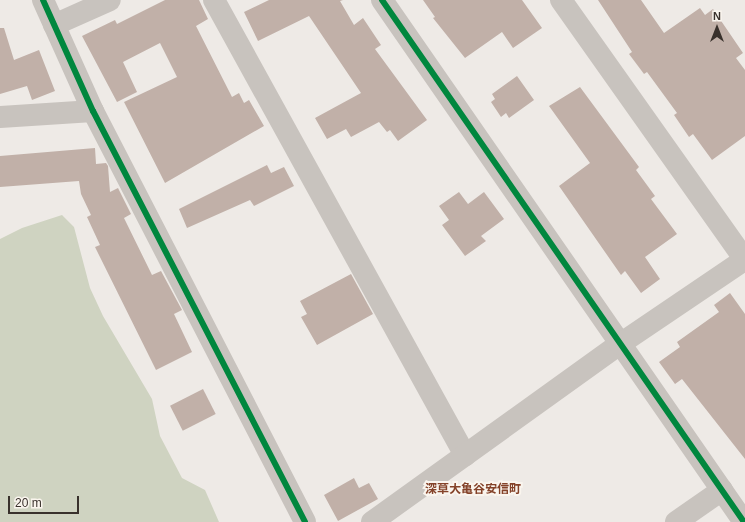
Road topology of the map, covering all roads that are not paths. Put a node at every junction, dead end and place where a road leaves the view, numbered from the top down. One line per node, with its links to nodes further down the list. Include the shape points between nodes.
1 (43, 0): 6 (street)
2 (110, 0): 6 (street)
3 (214, 0): 11 (street)
4 (382, 0): 10 (street)
5 (561, 0): 9 (street)
6 (54, 25): 7 (street)
7 (93, 111): 8 (street); 13 (street)
8 (0, 117)
9 (745, 260): 10 (street)
10 (620, 344): 11 (street); 12 (street)
11 (465, 455): 14 (street)
12 (722, 490): 15 (street); 16 (street)
13 (305, 522)
14 (372, 522)
15 (676, 522)
16 (744, 522)

